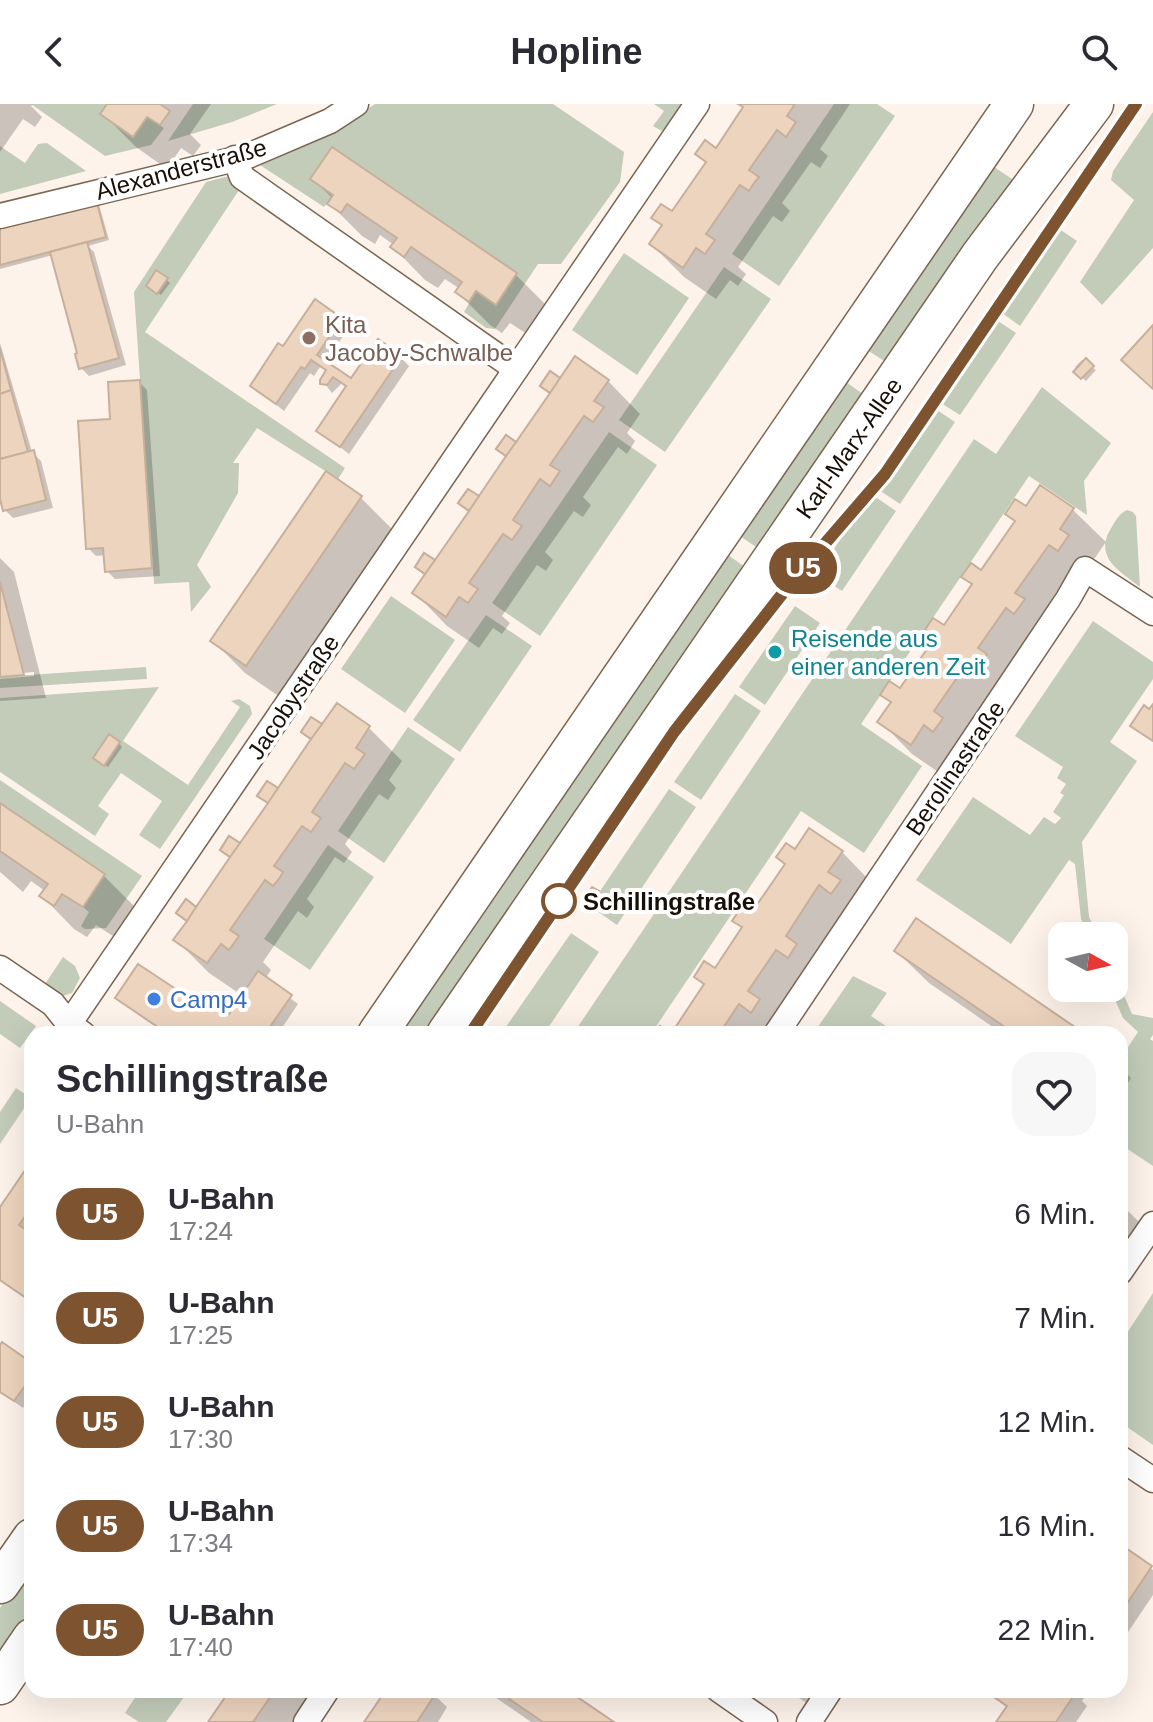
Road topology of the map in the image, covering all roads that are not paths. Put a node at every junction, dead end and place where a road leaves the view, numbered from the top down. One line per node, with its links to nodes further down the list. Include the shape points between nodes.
1 (356, 104): 5 (street, Alexanderstraße, via 330,121)
2 (697, 104): 7 (street, Jacobystraße)
3 (1014, 104): 12 (main road)
4 (1094, 104): 13 (main road, Karl-Marx-Allee, via 980,256)
5 (235, 158): 6 (street, Alexanderstraße); 7 (street, via 242,177)
6 (0, 216)
7 (516, 369): 11 (street, Jacobystraße)
8 (1153, 613): 14 (street, Berolinastraße, via 1085,569)
9 (0, 968): 10 (street, via 53,1004)
10 (73, 1026)
11 (78, 1026)
12 (382, 1026)
13 (451, 1026)
14 (781, 1026)
15 (1153, 1224): 16 (street)
16 (1128, 1260)
17 (1128, 1463): 18 (street)
18 (1153, 1480)
19 (24, 1550): 20 (main road)
20 (0, 1584)
21 (24, 1650): 22 (main road)
22 (0, 1685)
23 (322, 1698): 26 (street)
24 (730, 1698): 27 (street)
25 (825, 1698): 28 (street)
26 (306, 1722)
27 (765, 1722)
28 (809, 1722)

